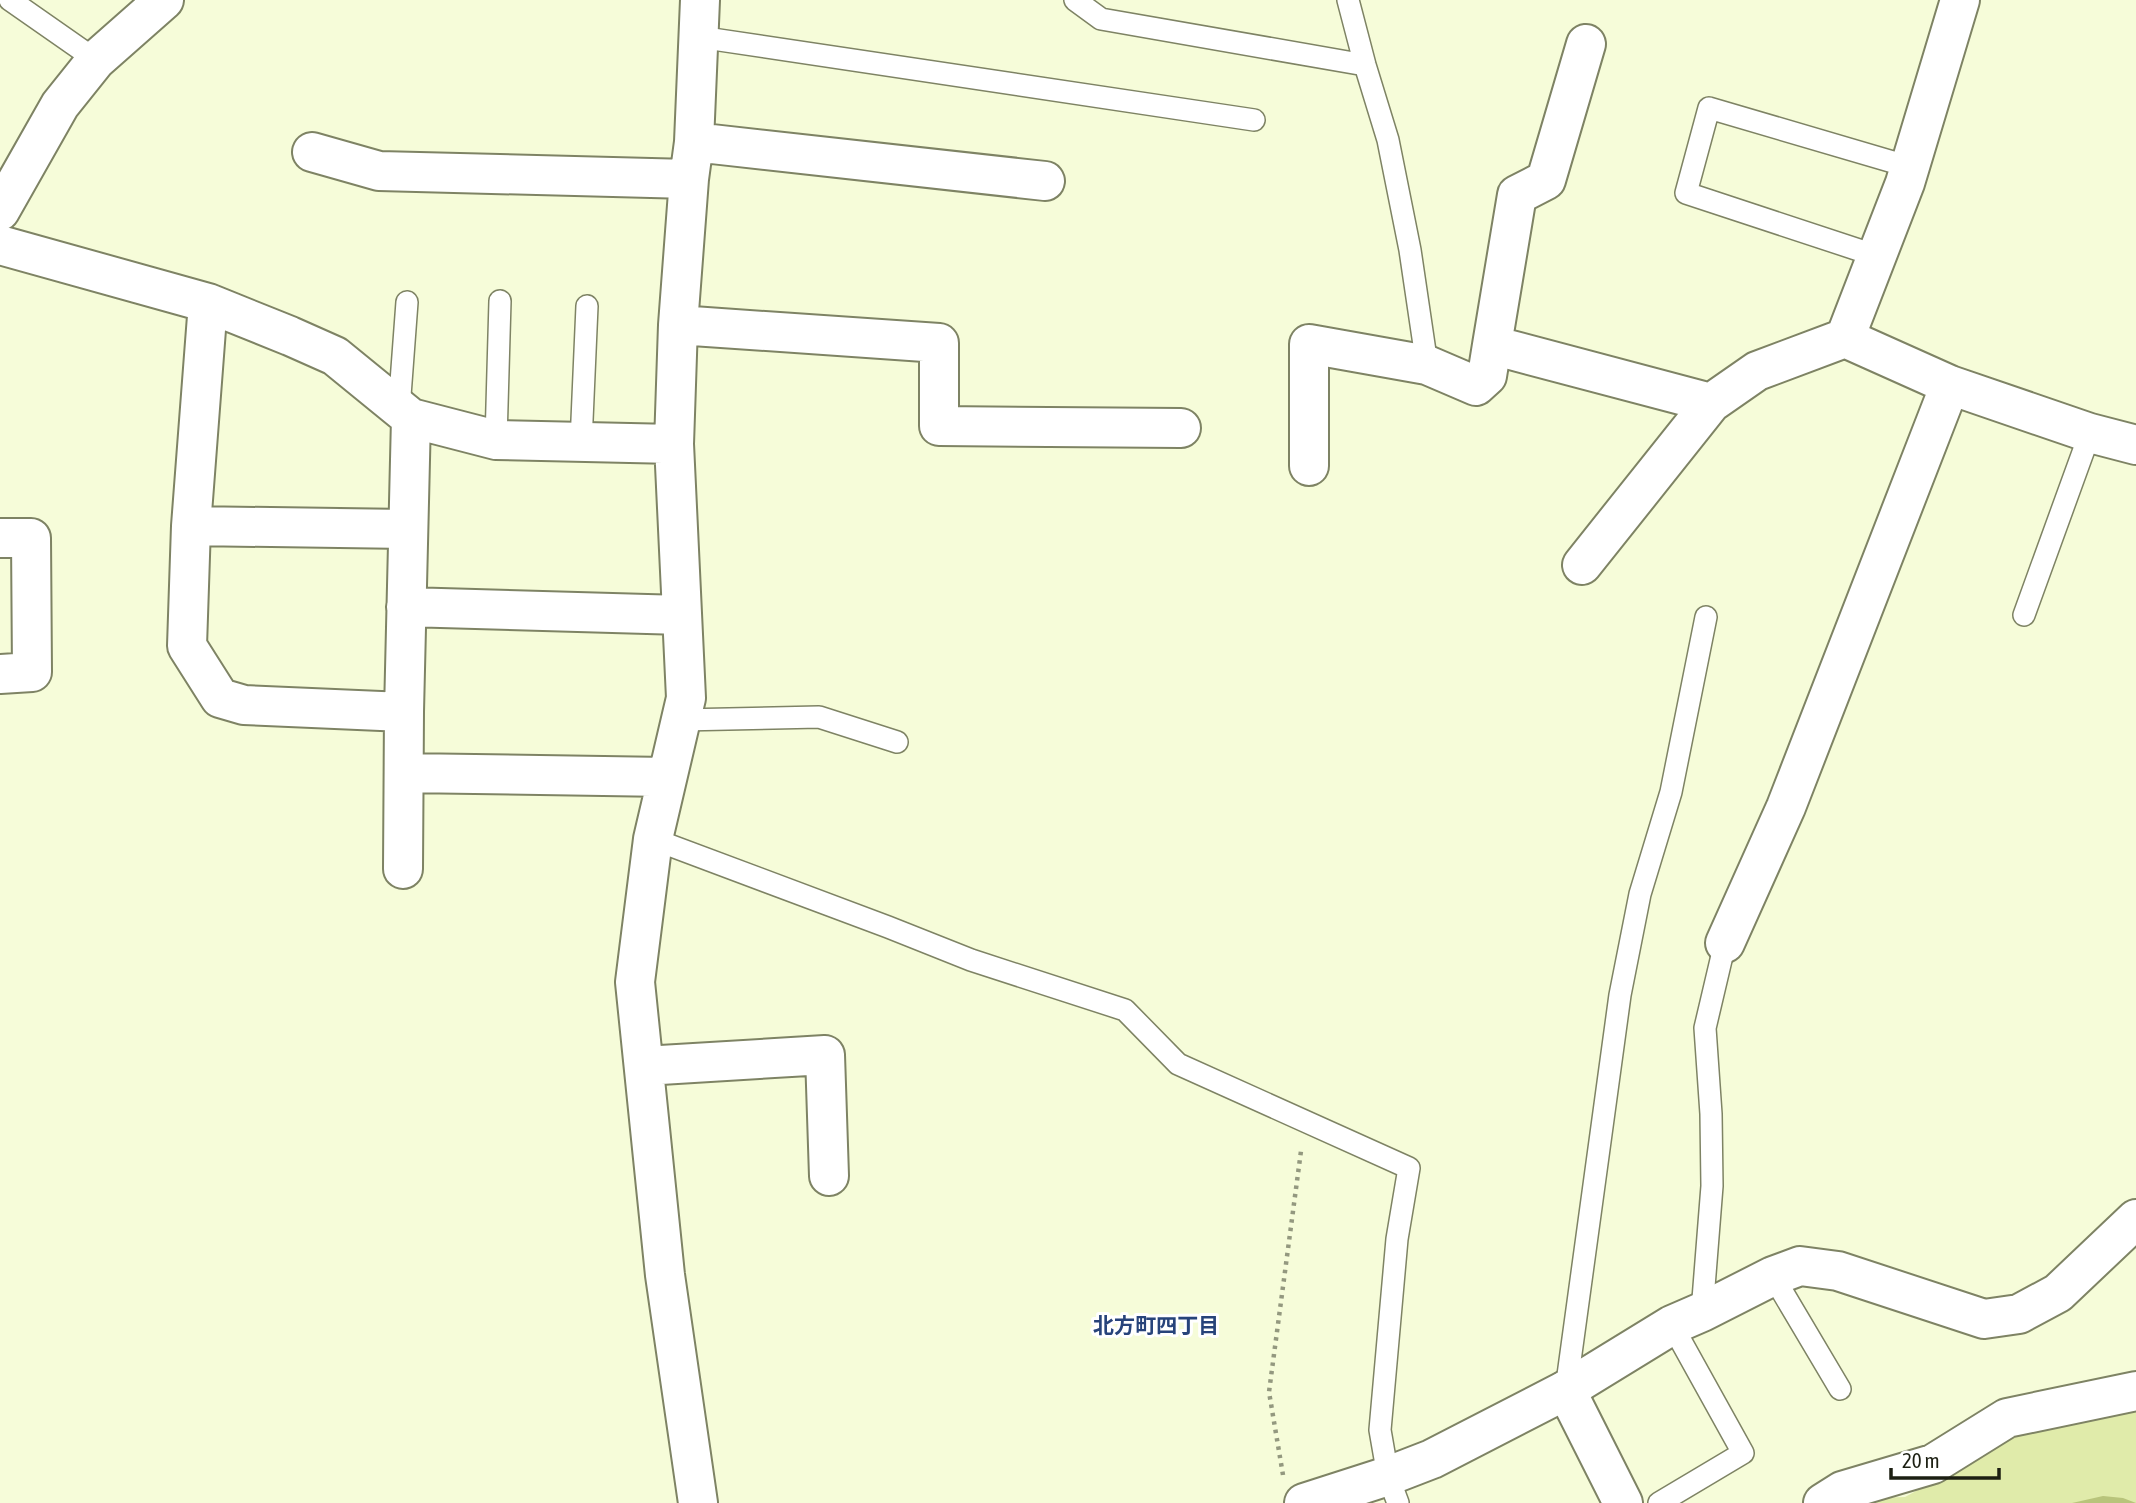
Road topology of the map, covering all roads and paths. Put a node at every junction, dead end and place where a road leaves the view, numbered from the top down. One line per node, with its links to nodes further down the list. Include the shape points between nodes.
1 (10, 0): 8 (lane)
2 (164, 0): 8 (street)
3 (1075, 0): 9 (lane, via 1101,19)
4 (1348, 0): 9 (lane)
5 (1960, 0): 13 (street)
6 (699, 18): 10 (lane); 11 (street)
7 (1586, 44): 25 (street, via 1546,180 1517,195)
8 (96, 60): 16 (street, via 60,105)
9 (1364, 65): 26 (lane, via 1388,140)
10 (1254, 120)
11 (694, 142): 14 (street); 15 (street)
12 (312, 152): 14 (street, via 379,171)
13 (1910, 167): 18 (street); 18 (lane, via 1709,108 1686,193)
14 (689, 179): 23 (street)
15 (1045, 181)
16 (0, 211)
17 (0, 244): 21 (street)
18 (1877, 256): 24 (street)
19 (500, 301): 32 (lane)
20 (407, 302): 29 (lane)
21 (208, 303): 29 (street, via 335,356); 37 (street)
22 (587, 306): 33 (lane)
23 (678, 325): 30 (street, via 939,343 939,426); 34 (street)
24 (1845, 338): 27 (street); 28 (street, via 1757,371)
25 (1492, 345): 26 (street, via 1487,376 1476,386); 28 (street)
26 (1427, 365): 36 (street, via 1309,344)
27 (1950, 385): 31 (street); 53 (street, via 1786,807)
28 (1711, 403): 40 (street)
29 (405, 414): 32 (street); 38 (street)
30 (1181, 428)
31 (2090, 433): 35 (street); 43 (lane)
32 (495, 440): 33 (street)
33 (581, 443): 34 (street)
34 (674, 444): 42 (street)
35 (2136, 445)
36 (1309, 466)
37 (191, 526): 38 (street); 46 (street, via 187,646 220,698 244,705)
38 (408, 530): 41 (street)
39 (0, 538): 45 (street, via 31,538 32,645 32,672)
40 (1582, 565)
41 (406, 607): 42 (street); 46 (street)
42 (682, 615): 47 (street, via 686,698)
43 (2024, 615)
44 (1706, 617): 61 (lane, via 1671,792 1640,894 1620,995)
45 (0, 674)
46 (404, 712): 49 (street)
47 (681, 720): 48 (lane, via 819,717); 50 (street)
48 (897, 742)
49 (404, 773): 50 (street); 52 (street)
50 (667, 777): 51 (street)
51 (653, 839): 54 (street, via 635,982); 55 (lane, via 971,960 1125,1010 1178,1064)
52 (403, 869)
53 (1725, 943): 59 (lane, via 1705,1028 1713,1186)
54 (643, 1066): 56 (street, via 825,1055); 65 (street, via 665,1276)
55 (1305, 1120): 63 (lane, via 1409,1168 1397,1239 1380,1430); 64 (path, via 1269,1392)
56 (829, 1176)
57 (2136, 1219): 58 (street, via 2057,1293 2019,1314 1983,1319 1838,1271 1800,1266)
58 (1773, 1276): 59 (street); 60 (lane)
59 (1687, 1319): 61 (street); 67 (lane, via 1743,1453)
60 (1840, 1388)
61 (1566, 1390): 63 (street, via 1432,1459); 66 (street)
62 (2136, 1391): 68 (street, via 2007,1418 1933,1464 1842,1490)
63 (1393, 1490): 64 (street)
64 (1294, 1491)
65 (698, 1503)
66 (1623, 1503)
67 (1659, 1503)
68 (1823, 1503)

